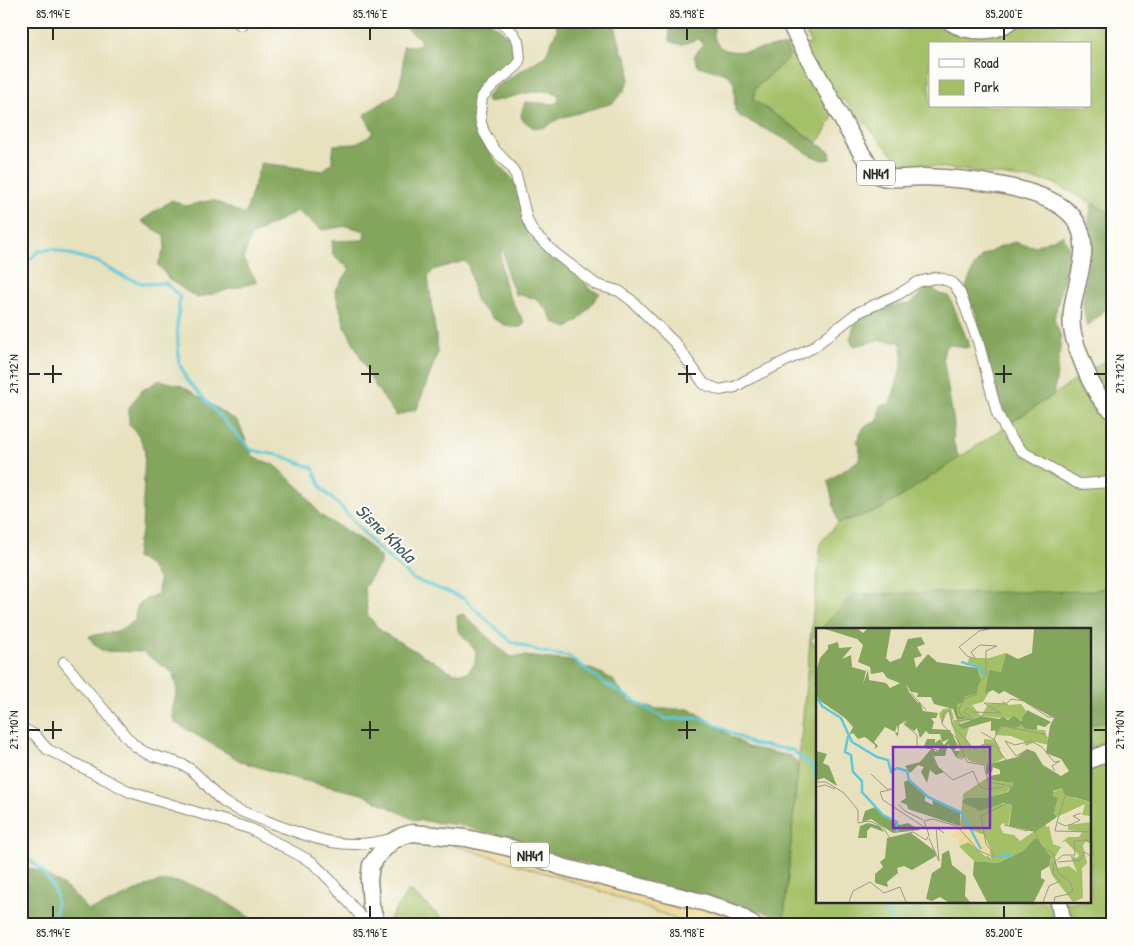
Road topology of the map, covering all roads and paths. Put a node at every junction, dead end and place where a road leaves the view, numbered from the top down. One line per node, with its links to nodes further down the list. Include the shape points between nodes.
1 (500, 21): 6 (street, via 518,41 520,58 517,66 482,97 481,123 494,149 516,175 533,232 597,285 619,291 631,300 675,343 704,384 720,390 735,388 812,348 858,313 918,282 942,279 960,292 978,341 997,413 1010,437 1023,452 1081,484)
2 (789, 21): 5 (highway, NH41, via 855,143 878,175 887,178 933,177 1017,189 1063,206 1074,218 1083,245 1083,262 1073,303 1072,328 1096,392)
3 (949, 21): 4 (highway, via 979,30 996,30)
4 (1010, 21)
5 (1113, 411)
6 (1113, 482)
7 (64, 662): 11 (street, via 138,748 154,757 186,766 225,803)
8 (21, 728): 12 (street, via 35,735 47,749 118,787)
9 (1113, 750): 10 (highway)
10 (1092, 759)
11 (253, 817): 12 (street, via 248,822); 13 (street, via 322,841 344,844 375,843)
12 (251, 829): 15 (street, via 312,862)
13 (402, 836): 16 (highway, NH41, via 382,850 371,865 371,905); 17 (highway, NH41, via 438,834 511,848 562,866 706,903 739,915)
14 (1059, 904): 18 (highway)
15 (368, 925)
16 (377, 925)
17 (753, 925)
18 (1063, 925)

